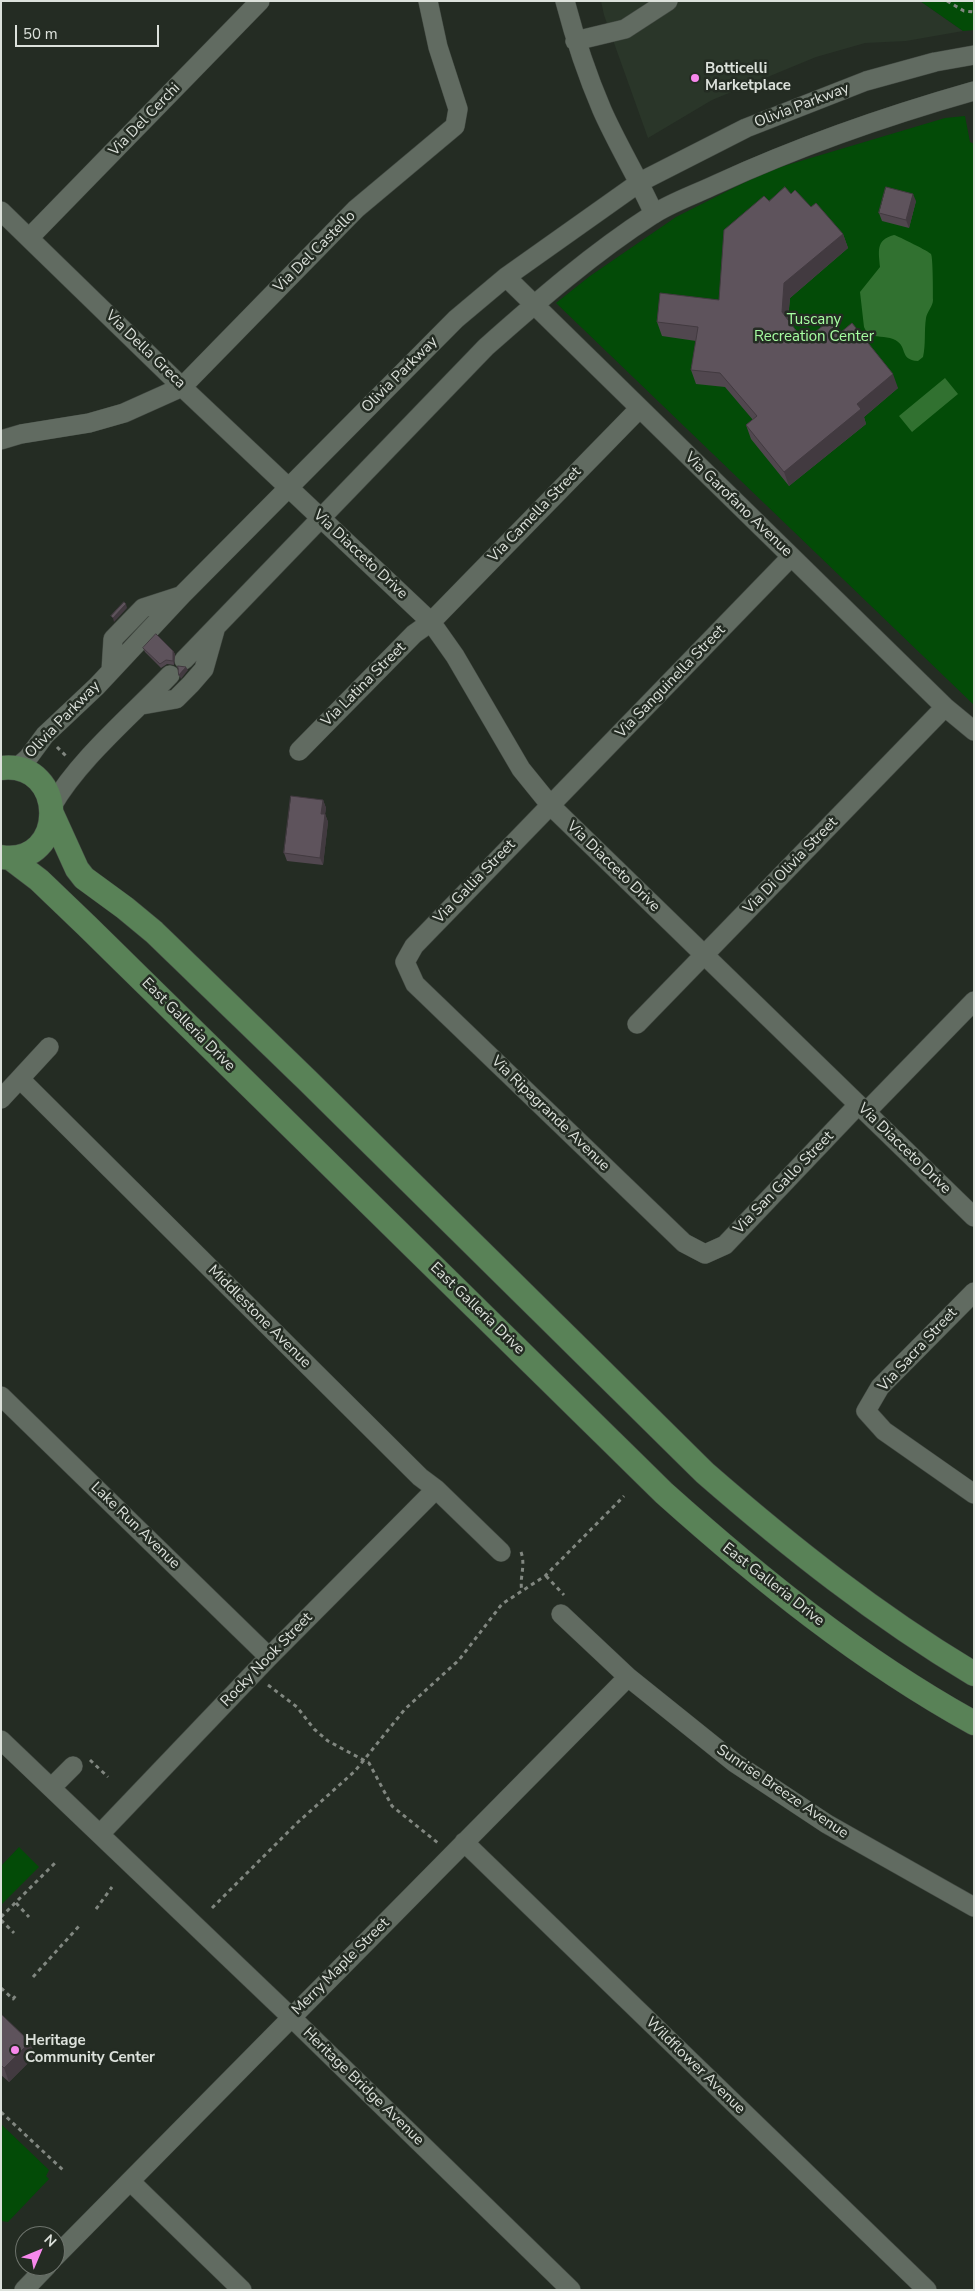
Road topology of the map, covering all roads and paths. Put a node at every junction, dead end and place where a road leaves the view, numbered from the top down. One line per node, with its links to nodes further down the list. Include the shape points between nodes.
1 (260, 1): 13 (street, Via Del Cerchi)
2 (428, 1): 16 (street, Via Del Castello, via 438,47 458,109 455,126 356,209)
3 (565, 1): 7 (street)
4 (668, 1): 7 (street, via 625,29)
5 (947, 1): 6 (path, via 964,11)
6 (974, 12)
7 (575, 41): 10 (street, via 602,111)
8 (974, 55): 10 (street, Olivia Parkway, via 866,81 746,128)
9 (974, 91): 12 (street, via 879,120 768,161)
10 (640, 182): 12 (street); 14 (street, Olivia Parkway)
11 (1, 211): 13 (street, Via Della Greca)
12 (654, 214): 15 (street)
13 (29, 238): 16 (street, Via Della Greca)
14 (506, 277): 15 (street, Via Garofano Avenue); 19 (street, Olivia Parkway, via 456,319)
15 (533, 306): 17 (street, Via Garofano Avenue); 20 (street, via 486,347)
16 (182, 387): 18 (street, via 124,413); 19 (street, Via Della Greca)
17 (639, 409): 21 (street, Via Garofano Avenue); 22 (street, Via Camella Street)
18 (1, 440)
19 (289, 488): 20 (street, Via Diacceto Drive); 32 (street, Olivia Parkway, via 183,594 143,608 114,639 111,671 45,735 28,758)
20 (320, 517): 22 (street, Via Diacceto Drive); 23 (street)
21 (791, 557): 27 (street, Via Garofano Avenue); 33 (street, Via Sanguinella Street)
22 (431, 622): 30 (street, Via Latina Street, via 414,634); 33 (street, Via Diacceto Drive, via 456,656 521,769)
23 (216, 626): 24 (street); 26 (street, via 204,669 176,699)
24 (184, 660)
25 (170, 675): 26 (street)
26 (142, 705): 34 (street, via 64,786)
27 (945, 707): 28 (street, Via Garofano Avenue); 36 (street, Via Di Olivia Street)
28 (974, 731)
29 (53, 743): 31 (path)
30 (299, 751)
31 (70, 760)
32 (6, 767): 34 (main road, via 26,772 38,780 47,792)
33 (551, 806): 36 (street, Via Diacceto Drive); 37 (street, Via Gallia Street, via 414,946)
34 (52, 810): 35 (main road, via 47,835 37,847 24,855); 56 (main road, via 77,869 84,878 154,932 706,1473 772,1531 865,1603)
35 (3, 857): 59 (main road, East Galleria Drive, via 39,880 88,926 664,1493 731,1554 840,1637)
36 (704, 956): 39 (street, Via Di Olivia Street); 43 (street, Via Diacceto Drive)
37 (405, 962): 45 (street, Via Ripagrande Avenue, via 415,984 684,1243)
38 (974, 1001): 43 (street, Via San Gallo Street)
39 (637, 1024)
40 (49, 1047): 41 (street)
41 (20, 1079): 42 (street); 48 (street, Middlestone Avenue, via 420,1477)
42 (1, 1099)
43 (862, 1109): 44 (street, Via Diacceto Drive); 45 (street, Via San Gallo Street, via 725,1245)
44 (974, 1217)
45 (705, 1254)
46 (974, 1292): 49 (street, Via Sacra Street, via 880,1387 866,1411 884,1431)
47 (1, 1396): 55 (street, Lake Run Avenue)
48 (436, 1489): 51 (street, Middlestone Avenue); 55 (street, Rocky Nook Street)
49 (974, 1494)
50 (624, 1496): 52 (path)
51 (509, 1549): 53 (path, via 523,1558)
52 (546, 1576): 53 (path); 54 (path)
53 (522, 1591): 62 (path, via 502,1604 459,1660 405,1709)
54 (564, 1606): 57 (street, Sunrise Breeze Avenue)
55 (269, 1657): 65 (street, Rocky Nook Street)
56 (974, 1674)
57 (628, 1677): 66 (street, Merry Maple Street); 71 (street, Sunrise Breeze Avenue, via 735,1763 827,1824)
58 (268, 1685): 62 (path, via 297,1707 328,1741)
59 (974, 1723)
60 (1, 1740): 64 (street, Heritage Bridge Avenue)
61 (79, 1760): 63 (path); 64 (street)
62 (365, 1760): 67 (path, via 392,1806); 73 (path)
63 (108, 1777)
64 (52, 1787): 65 (street, Heritage Bridge Avenue)
65 (100, 1834): 81 (street, Heritage Bridge Avenue)
66 (464, 1842): 81 (street, Merry Maple Street); 90 (street, Wildflower Avenue)
67 (438, 1843)
68 (57, 1861): 70 (path)
69 (112, 1887): 72 (path)
70 (16, 1902): 74 (path); 75 (path)
71 (974, 1907)
72 (96, 1908)
73 (212, 1908)
74 (30, 1917)
75 (1, 1919): 77 (path)
76 (80, 1925): 78 (path)
77 (14, 1933)
78 (33, 1977)
79 (1, 1988): 80 (path, via 13,1999)
80 (17, 1994)
81 (292, 2018): 84 (street, Merry Maple Street); 89 (street, Heritage Bridge Avenue)
82 (1, 2112): 83 (path)
83 (64, 2171)
84 (130, 2181): 85 (street, Merry Maple Street); 88 (street)
85 (65, 2247)
86 (37, 2276): 87 (street)
87 (24, 2290)
88 (242, 2290)
89 (571, 2290)
90 (927, 2290)

